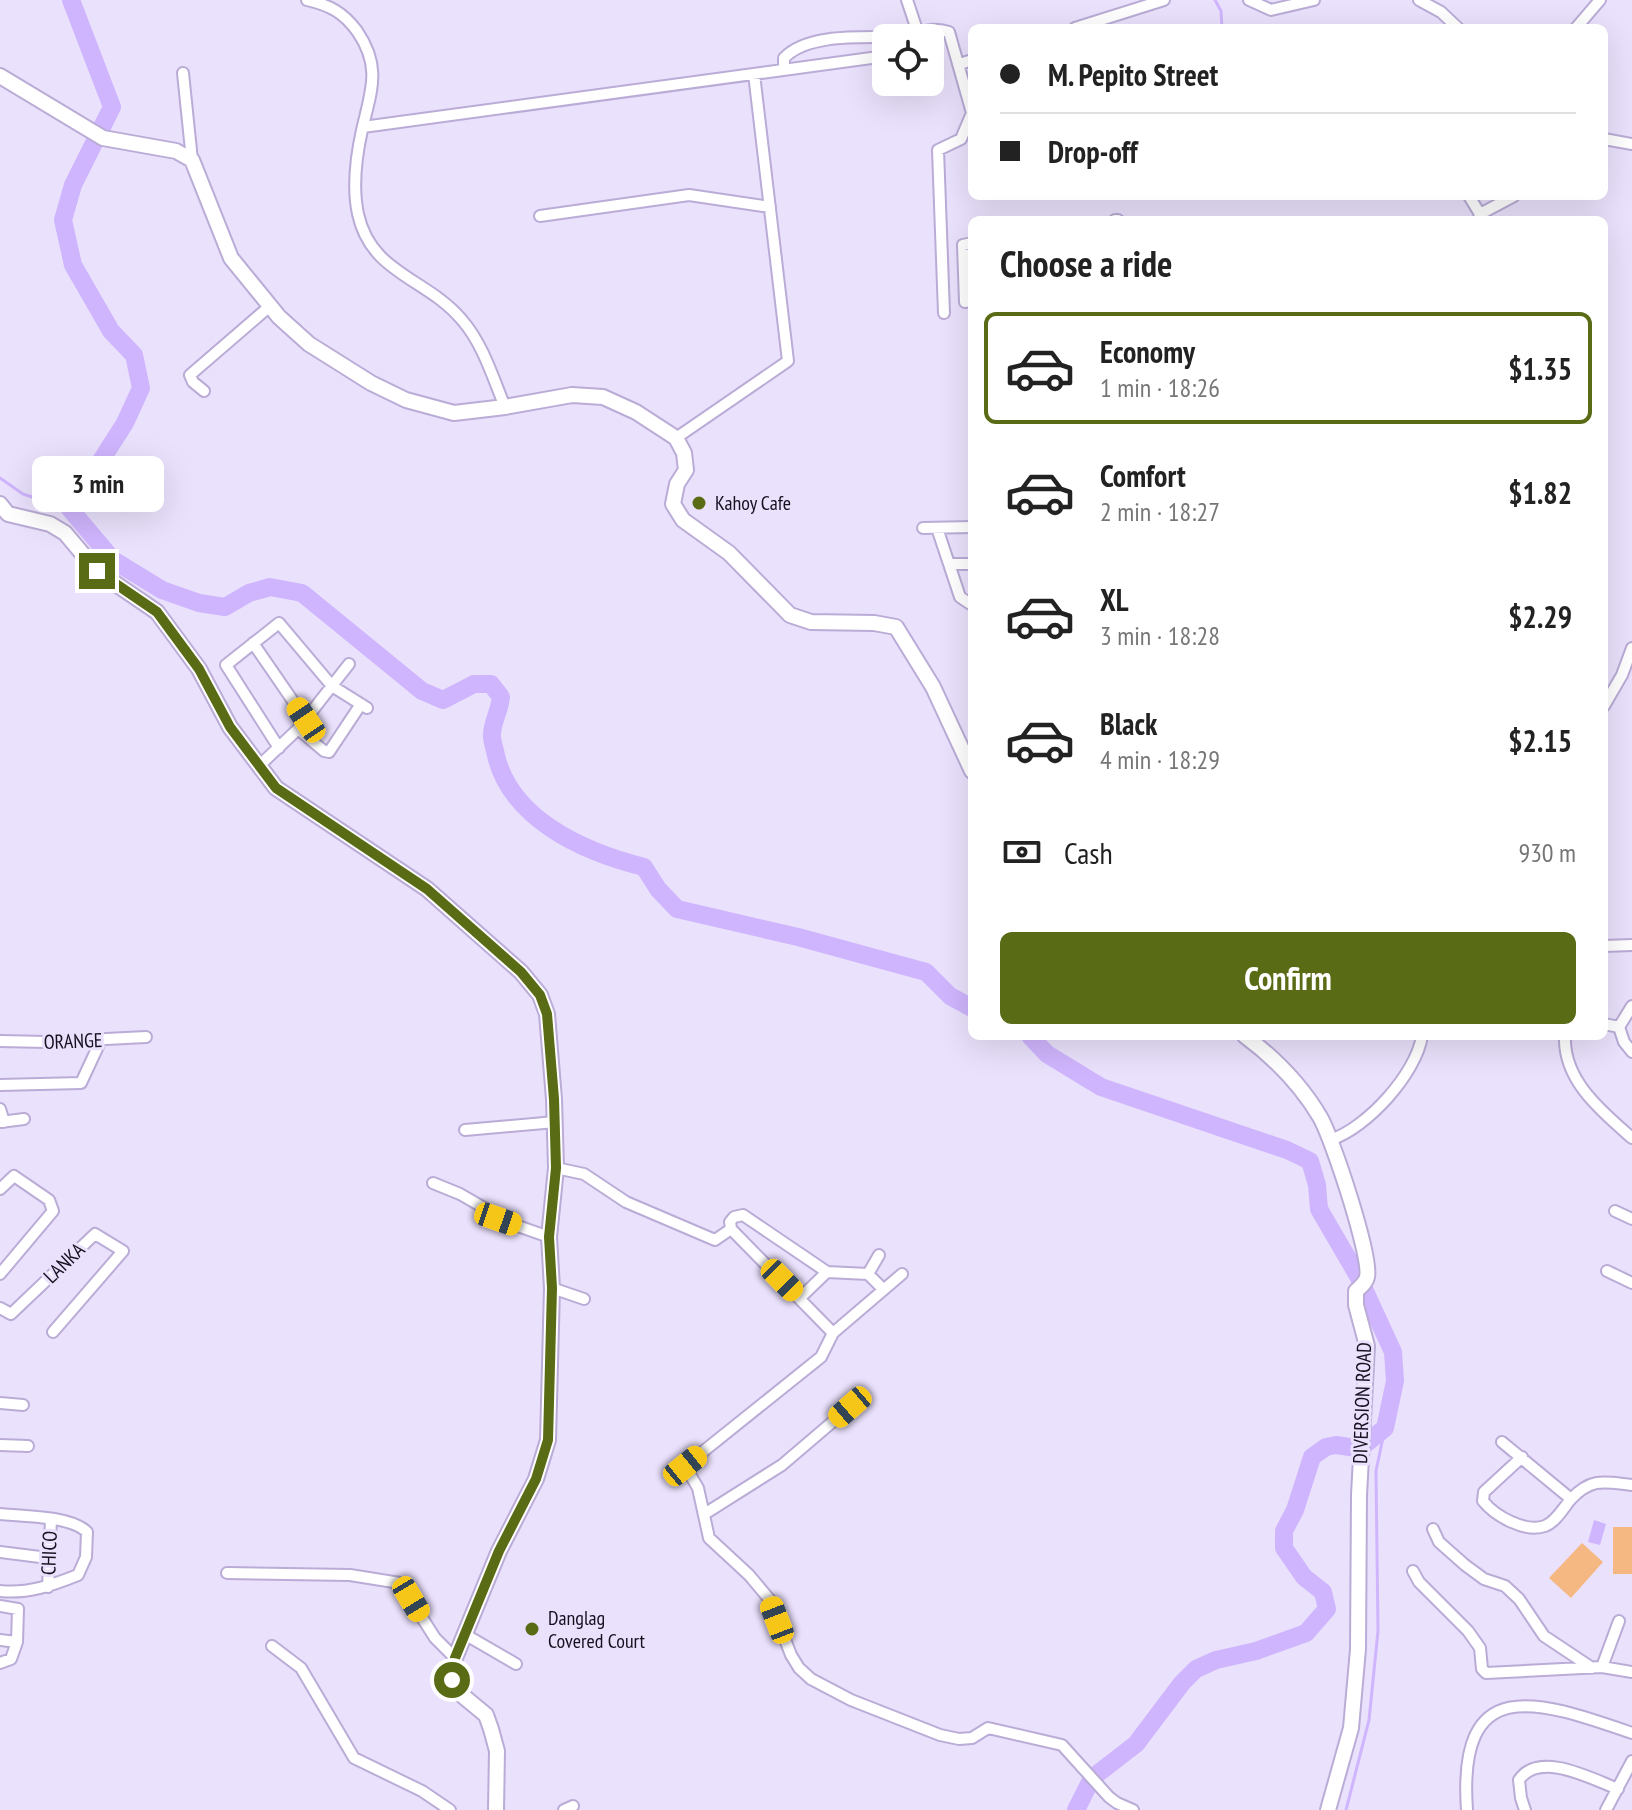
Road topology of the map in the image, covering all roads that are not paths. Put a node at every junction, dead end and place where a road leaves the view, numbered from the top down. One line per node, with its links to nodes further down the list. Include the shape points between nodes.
1 (307, 0): 23 (street, via 348,18 368,50 372,91)
2 (907, 0): 8 (street)
3 (1164, 0): 9 (street)
4 (1249, 0): 5 (street, via 1271,10)
5 (1314, 0)
6 (1419, 0): 10 (street)
7 (1600, 0): 11 (street)
8 (915, 24)
9 (1088, 24)
10 (1454, 24)
11 (1579, 24)
12 (944, 30): 16 (street)
13 (872, 36): 17 (street, via 800,46 784,58)
14 (872, 58): 17 (street)
15 (968, 61): 16 (street)
16 (960, 64): 21 (street)
17 (784, 70): 19 (street)
18 (183, 73): 28 (street)
19 (754, 74): 23 (street); 30 (street)
20 (0, 76): 28 (street, via 103,138 176,151)
21 (968, 97)
22 (968, 122): 35 (street, via 961,139 938,150)
23 (363, 127): 40 (street, via 355,197 365,237 379,257 461,317)
24 (1608, 140): 25 (street)
25 (1618, 142): 26 (street); 27 (street)
26 (1632, 144)
27 (1608, 147)
28 (192, 160): 37 (street, via 231,258)
29 (1507, 200): 32 (street)
30 (770, 207): 31 (street, via 689,195); 41 (street, via 788,361)
31 (540, 216)
32 (1481, 216)
33 (968, 244): 34 (street, via 963,245)
34 (967, 270): 35 (street); 36 (street)
35 (944, 275): 38 (street)
36 (968, 302)
37 (270, 306): 39 (street, via 190,375); 40 (street, via 309,344 406,400 454,413)
38 (944, 313)
39 (204, 391)
40 (505, 407): 41 (street, via 572,395 603,397)
41 (676, 438): 57 (street, via 686,470 673,504 683,520 729,553 790,615 811,622 896,627)
42 (0, 504): 58 (street, via 8,514 65,533 97,571 157,612)
43 (968, 527): 45 (street)
44 (923, 528): 45 (street)
45 (937, 528): 46 (street)
46 (949, 564): 47 (street); 48 (street, via 960,597)
47 (968, 564)
48 (968, 602)
49 (253, 643): 52 (street, via 279,623); 54 (street); 56 (street, via 226,665)
50 (1632, 648): 53 (street)
51 (349, 664): 52 (street)
52 (332, 686): 54 (street); 55 (street, via 364,706 329,752)
53 (1608, 699)
54 (306, 720): 55 (street)
55 (298, 729): 56 (street)
56 (279, 748): 58 (street)
57 (968, 757)
58 (260, 765): 75 (street, via 276,788 416,881 521,972 540,995 547,1014)
59 (1632, 945): 60 (street)
60 (1608, 946)
61 (1632, 1006): 63 (street)
62 (1608, 1025): 63 (street)
63 (1619, 1027): 70 (street)
64 (146, 1037): 65 (street, ORANGE)
65 (101, 1040): 69 (street, ORANGE); 71 (street, via 81,1083)
66 (1251, 1040): 78 (street, DIVERSION ROAD, via 1274,1057 1302,1090)
67 (1421, 1040): 78 (street, via 1404,1079 1354,1129)
68 (1565, 1040): 77 (street, via 1572,1073 1584,1091)
69 (0, 1041)
70 (1632, 1052)
71 (0, 1085)
72 (0, 1109): 74 (street)
73 (24, 1119): 74 (street)
74 (2, 1122)
75 (555, 1122): 76 (street); 79 (street)
76 (465, 1130)
77 (1632, 1138)
78 (1330, 1140): 135 (street, DIVERSION ROAD, via 1368,1267 1356,1305 1367,1346 1359,1480 1358,1649 1351,1728)
79 (556, 1168): 84 (street, via 584,1174 626,1202 715,1240); 85 (street)
80 (433, 1183): 85 (street, via 498,1219)
81 (0, 1189): 89 (street, via 14,1176 49,1200 53,1211)
82 (1615, 1211): 83 (street)
83 (1632, 1219)
84 (731, 1229): 88 (street, via 734,1217 743,1215); 95 (street)
85 (549, 1237): 93 (street)
86 (879, 1255): 90 (street)
87 (1607, 1271): 92 (street)
88 (827, 1272): 90 (street); 95 (street)
89 (0, 1274)
90 (868, 1274): 94 (street)
91 (902, 1274): 94 (street)
92 (1632, 1283)
93 (552, 1288): 96 (street); 124 (street, via 543,1461)
94 (883, 1289): 99 (street)
95 (800, 1298): 99 (street)
96 (584, 1299)
97 (0, 1308): 98 (street, LANKA, via 11,1314 95,1234 123,1251)
98 (53, 1332)
99 (833, 1333): 109 (street, via 821,1357 685,1466)
100 (0, 1403): 101 (street)
101 (23, 1405)
102 (850, 1407): 109 (street, via 782,1465)
103 (1502, 1442): 106 (street)
104 (0, 1445): 105 (street)
105 (28, 1446)
106 (1522, 1457): 108 (street); 108 (street, via 1484,1492 1490,1510 1533,1528 1547,1526)
107 (1632, 1485): 108 (street, via 1599,1481)
108 (1571, 1499)
109 (706, 1513): 134 (street, via 709,1538 770,1600 791,1655 811,1679 884,1715 951,1738 972,1738 988,1728 1050,1740 1062,1745 1117,1803)
110 (0, 1514): 111 (street)
111 (51, 1519): 114 (street, CHICO); 117 (street, via 87,1532 86,1557 78,1575)
112 (1433, 1529): 127 (street, via 1439,1542 1465,1565 1519,1599 1544,1636)
113 (0, 1552): 114 (street)
114 (48, 1558): 117 (street, CHICO)
115 (1413, 1571): 127 (street, via 1468,1631 1480,1648 1486,1673)
116 (227, 1573): 124 (street, via 350,1575 400,1583 435,1638)
117 (48, 1587): 118 (street)
118 (0, 1591)
119 (0, 1606): 122 (street, via 18,1609)
120 (1619, 1621): 127 (street)
121 (0, 1640): 122 (street)
122 (17, 1642): 125 (street, via 11,1659)
123 (272, 1646): 132 (street, via 301,1668 354,1758)
124 (460, 1647): 126 (street); 133 (street, via 452,1680 457,1691 486,1715 497,1751)
125 (0, 1663)
126 (516, 1664)
127 (1597, 1667): 128 (street)
128 (1632, 1672)
129 (1632, 1733): 136 (street, via 1533,1705 1485,1717 1466,1767)
130 (1632, 1761): 131 (street)
131 (1618, 1789): 137 (street, via 1575,1773 1532,1768 1519,1780); 138 (street)
132 (450, 1810)
133 (496, 1810)
134 (1133, 1810)
135 (1328, 1810)
136 (1467, 1810)
137 (1525, 1810)
138 (1606, 1810)

